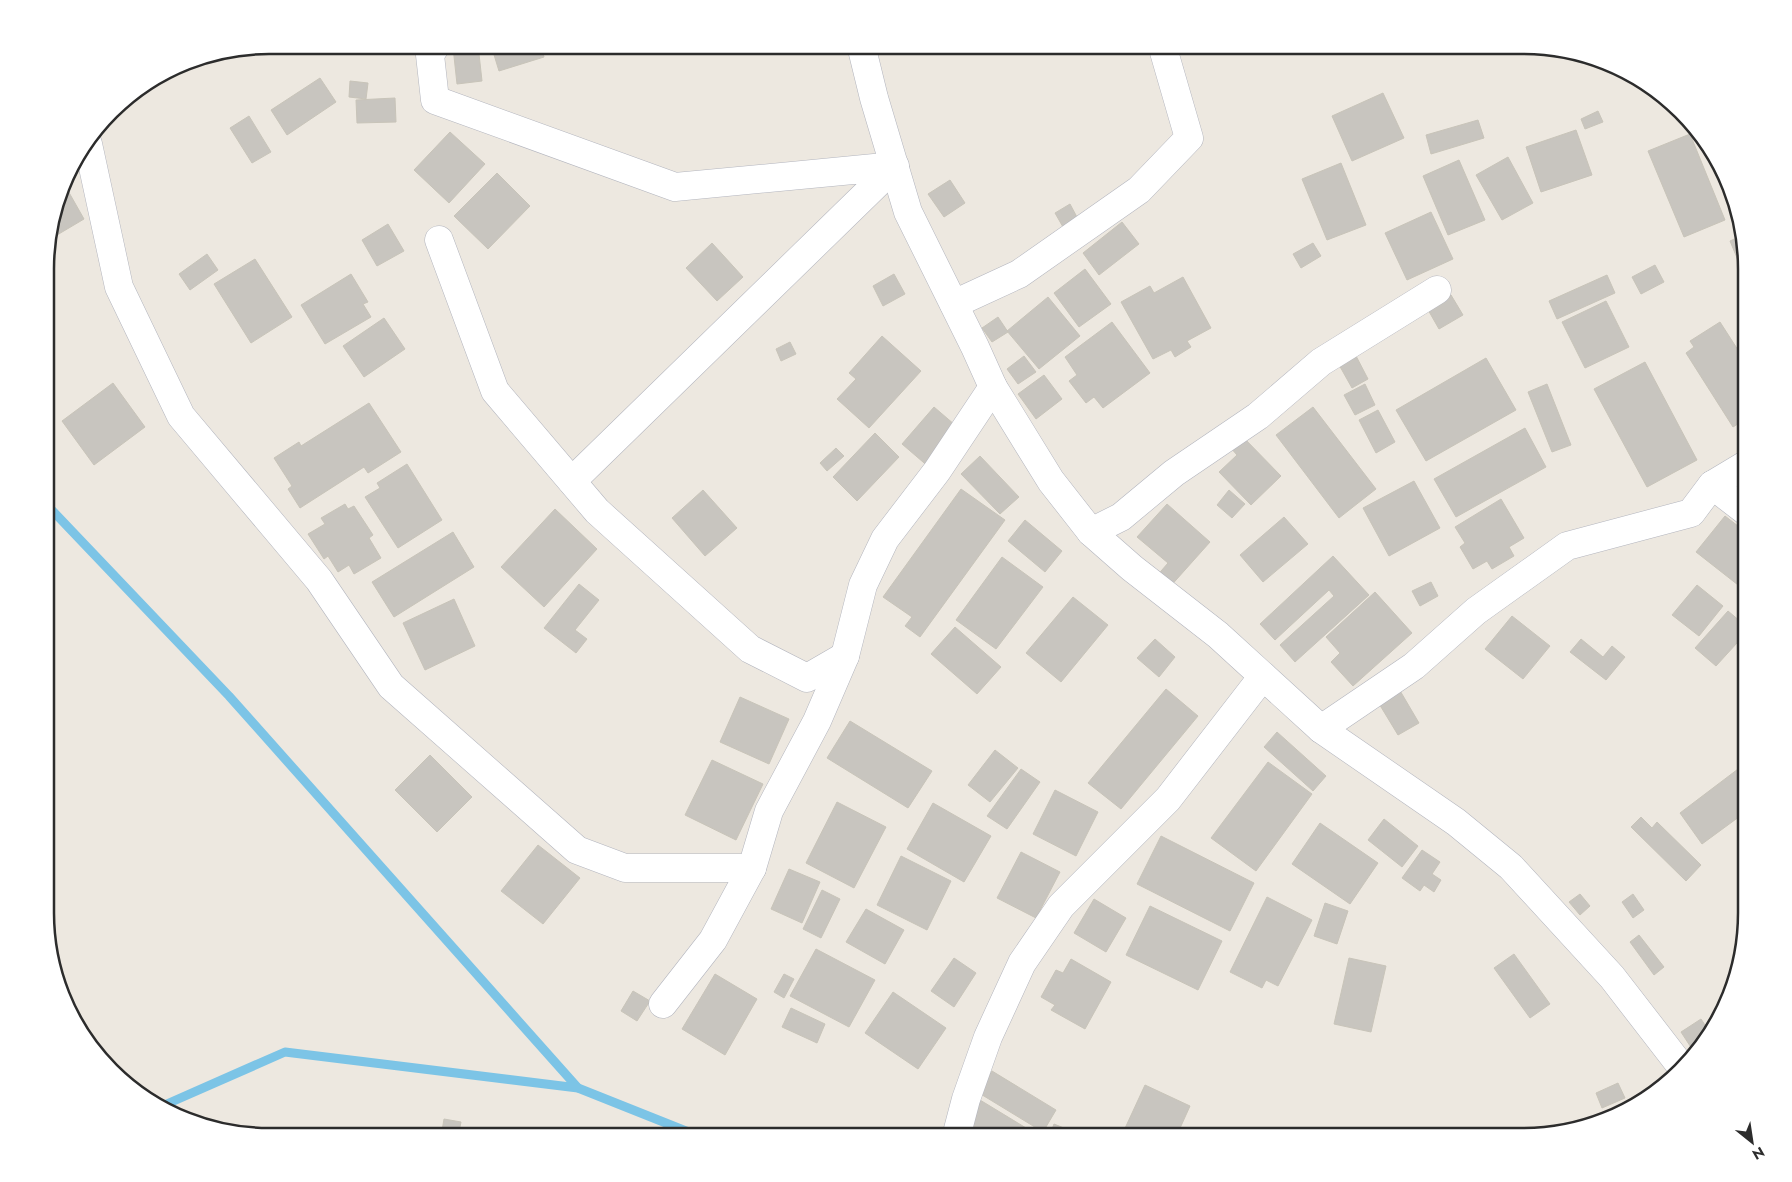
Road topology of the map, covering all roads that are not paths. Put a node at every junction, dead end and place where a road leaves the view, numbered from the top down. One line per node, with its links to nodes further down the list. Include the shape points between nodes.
1 (431, 54): 5 (street, via 435,100 675,187)
2 (864, 54): 5 (street)
3 (1165, 54): 8 (street, via 1189,138 1139,190 1020,274)
4 (89, 150): 18 (street, via 119,287 181,416 320,580 391,686 577,850 625,868)
5 (894, 166): 8 (street, via 908,212); 11 (street)
6 (439, 240): 11 (street, via 495,391)
7 (1437, 290): 14 (street, via 1321,362 1258,416 1174,473 1121,516)
8 (954, 304): 9 (street)
9 (993, 387): 14 (street, via 1051,481); 15 (street, via 937,471 885,540 863,585)
10 (1738, 469): 12 (street)
11 (572, 481): 15 (street, via 597,511 750,649 807,678)
12 (1712, 485): 13 (street); 17 (street, via 1691,513 1567,546 1476,611 1414,666)
13 (1738, 506)
14 (1091, 532): 16 (street, via 1218,635)
15 (845, 656): 18 (street, via 817,720 769,811)
16 (1263, 676): 17 (street); 21 (street, via 1168,799 1062,906 1022,963 988,1037)
17 (1321, 730): 20 (street, via 1456,822 1511,867 1612,977)
18 (752, 868): 19 (street, via 713,940)
19 (663, 1004)
20 (1678, 1062)
21 (958, 1128)

